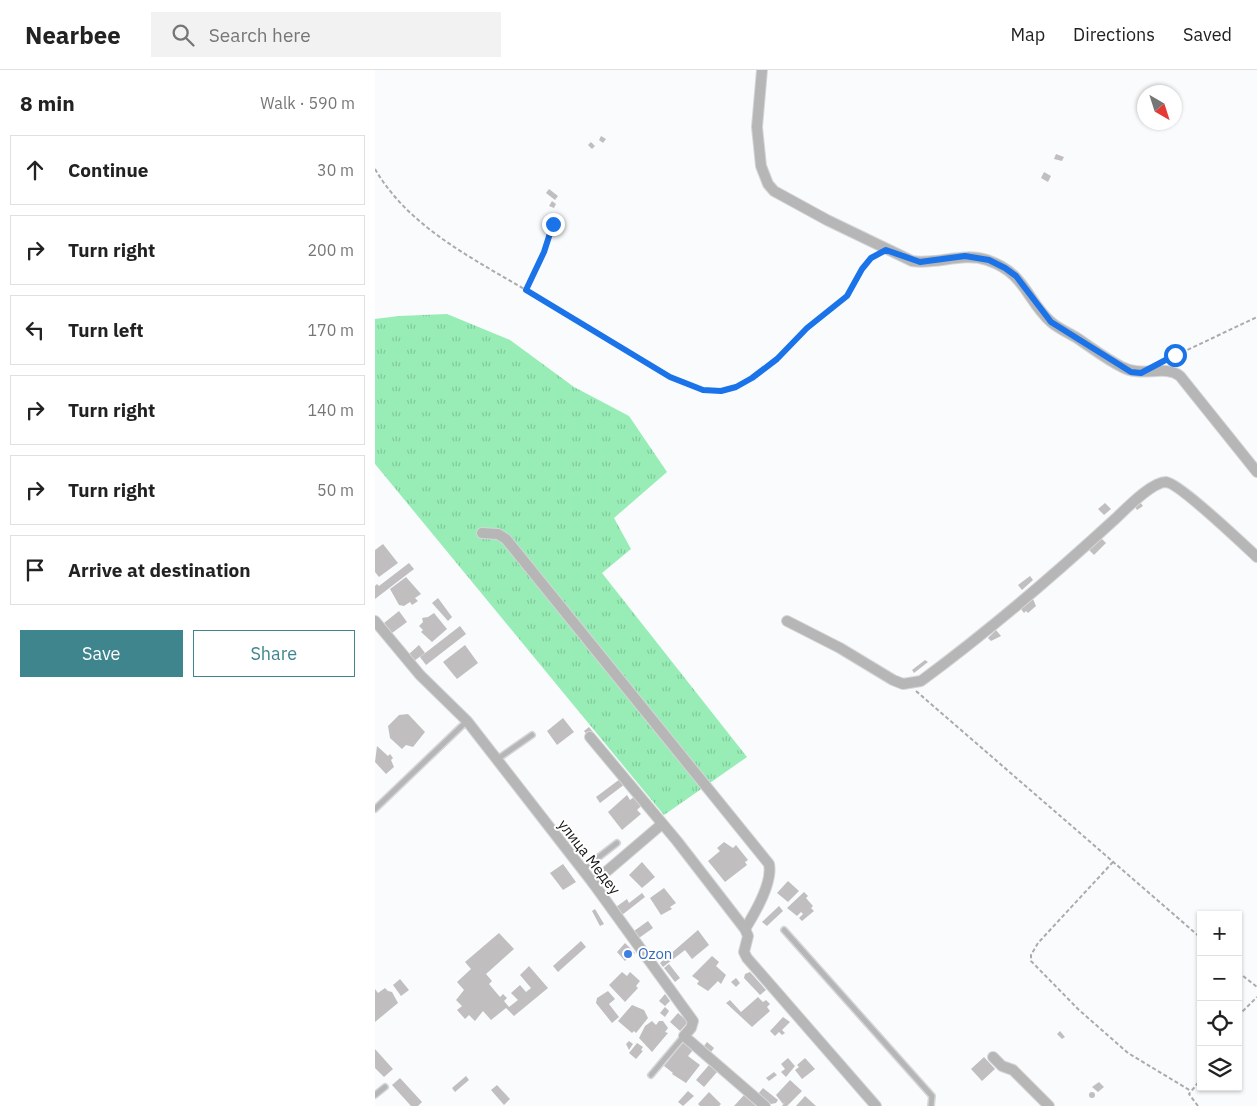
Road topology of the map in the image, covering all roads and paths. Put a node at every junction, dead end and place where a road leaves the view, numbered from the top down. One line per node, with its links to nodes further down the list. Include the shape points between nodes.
1 (762, 70): 4 (street, via 757,126 761,166 768,184)
2 (375, 169): 5 (path, via 403,208 473,261)
3 (553, 217): 5 (path, via 544,252)
4 (886, 250): 5 (path, via 871,258 847,296 807,328 777,359 752,378 721,391 703,390 670,377); 8 (street, via 920,262 965,256 989,260 1005,268 1016,276 1051,322 1103,356 1131,372 1168,370 1180,376)
5 (526, 290)
6 (1257, 316): 7 (path)
7 (1158, 364)
8 (1257, 472)
9 (482, 533): 24 (street, via 498,534 506,539 769,864 764,891)
10 (1257, 557): 12 (street, via 1193,501 1166,482 1157,484 1142,495 1067,563 921,680 903,684 893,680)
11 (375, 621): 14 (street, улица Медеу, via 420,675)
12 (787, 621)
13 (920, 694): 21 (path)
14 (467, 721): 17 (street, улица Медеу); 18 (lane)
15 (532, 735): 17 (lane)
16 (590, 737): 19 (street)
17 (496, 760): 22 (street, улица Медеу)
18 (375, 809)
19 (662, 824): 23 (street); 24 (street)
20 (617, 843): 22 (lane)
21 (1113, 862): 26 (path); 36 (path, via 1038,943 1031,961 1079,1010 1128,1052)
22 (582, 870): 23 (street, улица Медеу)
23 (593, 883): 31 (street, улица Медеу, via 693,1021)
24 (745, 929): 39 (street, via 748,936 743,952)
25 (784, 930): 40 (lane, via 932,1096)
26 (1197, 935)
27 (1242, 975): 28 (path)
28 (1257, 987)
29 (1257, 997): 30 (path)
30 (1242, 1012)
31 (684, 1036): 33 (lane); 38 (street)
32 (993, 1057): 41 (street, via 1002,1066 1013,1070)
33 (651, 1075)
34 (1197, 1084): 36 (path)
35 (385, 1087): 37 (lane)
36 (1191, 1091): 42 (path, via 1189,1094)
37 (375, 1095)
38 (765, 1106)
39 (876, 1106)
40 (931, 1106)
41 (1049, 1106)
42 (1198, 1106)

